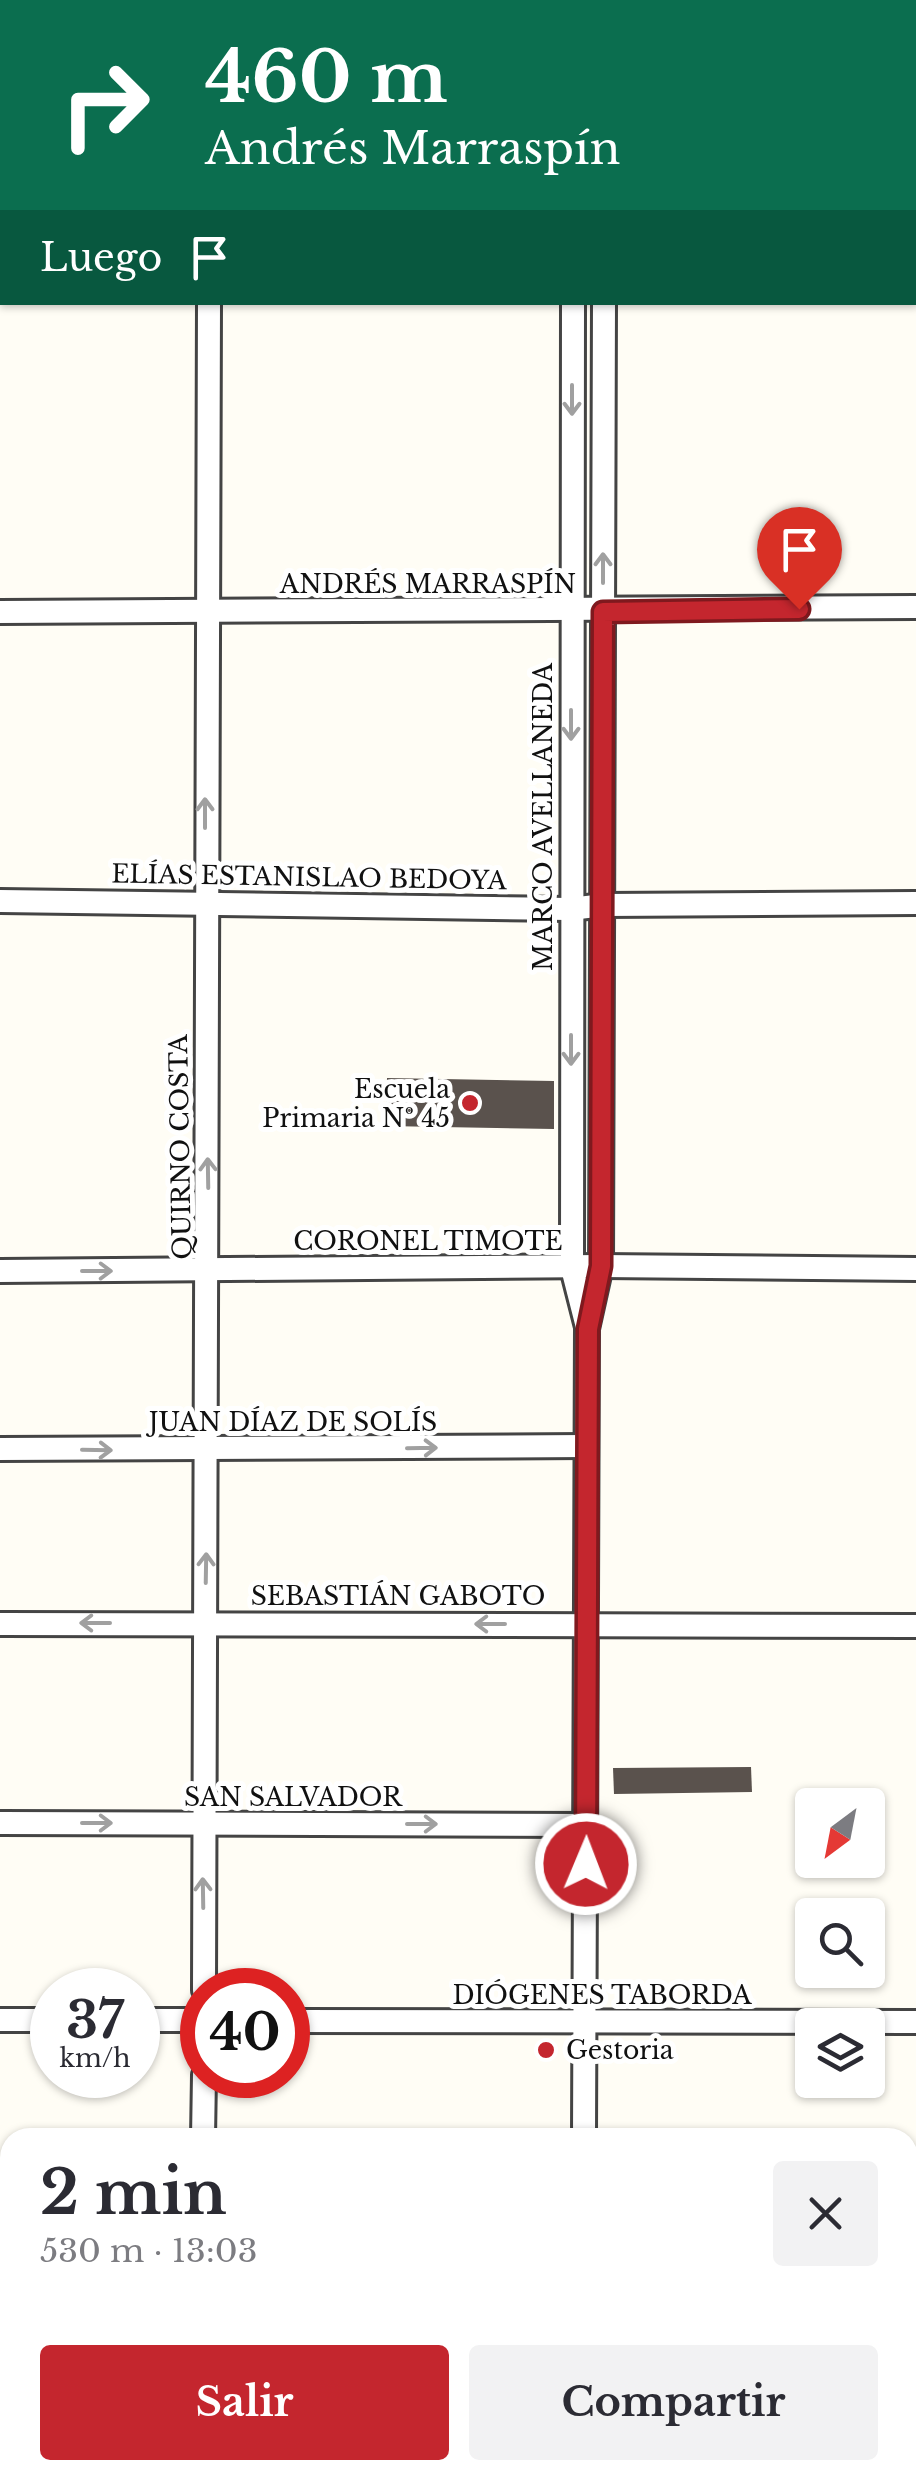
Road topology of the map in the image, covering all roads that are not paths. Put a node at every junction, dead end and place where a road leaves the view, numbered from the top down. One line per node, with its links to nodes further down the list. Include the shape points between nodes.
1 (209, 305): 8 (street, QUIRNO COSTA)
2 (573, 305): 5 (street, MARCO AVELLANEDA, one-way to 5)
3 (604, 305): 7 (street, MARCO AVELLANEDA, one-way to 3)
4 (916, 607): 7 (street, ANDRÉS MARRASPÍN)
5 (571, 611): 7 (street, ANDRÉS MARRASPÍN); 8 (street, ANDRÉS MARRASPÍN); 13 (street, MARCO AVELLANEDA, one-way to 13)
6 (0, 612): 8 (street, ANDRÉS MARRASPÍN)
7 (603, 612): 12 (street, MARCO AVELLANEDA)
8 (206, 613): 10 (street, QUIRNO COSTA, one-way to 8)
9 (0, 901): 10 (street, ELÍAS ESTANISLAO BEDOYA)
10 (205, 902): 13 (street, ELÍAS ESTANISLAO BEDOYA); 17 (street, QUIRNO COSTA, one-way to 10)
11 (916, 902): 12 (street, ELÍAS ESTANISLAO BEDOYA)
12 (604, 905): 13 (street, ELÍAS ESTANISLAO BEDOYA); 14 (street, MARCO AVELLANEDA)
13 (570, 909): 15 (street, MARCO AVELLANEDA, one-way to 15)
14 (601, 1266): 15 (street, CORONEL TIMOTE); 16 (street, CORONEL TIMOTE); 19 (street, MARCO AVELLANEDA)
15 (572, 1268): 17 (street, CORONEL TIMOTE); 19 (street, MARCO AVELLANEDA)
16 (916, 1269)
17 (210, 1270): 18 (street, CORONEL TIMOTE, one-way to 17); 22 (street, QUIRNO COSTA)
18 (0, 1271)
19 (588, 1329): 20 (street, MARCO AVELLANEDA)
20 (586, 1446): 22 (street, JUAN DÍAZ DE SOLÍS, one-way to 20); 25 (street, MARCO AVELLANEDA)
21 (0, 1448): 22 (street, JUAN DÍAZ DE SOLÍS, one-way to 22)
22 (208, 1451): 23 (street, QUIRNO COSTA, one-way to 22)
23 (206, 1622): 24 (street, SEBASTIÁN GABOTO, one-way to 24); 25 (street, SEBASTIÁN GABOTO, one-way to 23); 28 (street, QUIRNO COSTA)
24 (0, 1624)
25 (588, 1625): 26 (street, SEBASTIÁN GABOTO); 29 (street, MARCO AVELLANEDA)
26 (916, 1626)
27 (0, 1822): 28 (street, SAN SALVADOR, one-way to 28)
28 (202, 1824): 29 (street, SAN SALVADOR, one-way to 29); 30 (street, QUIRNO COSTA, one-way to 28)
29 (586, 1825): 35 (street, MARCO AVELLANEDA)
30 (204, 1968)
31 (0, 2020): 32 (street)
32 (30, 2020)
33 (310, 2021): 35 (street, DIÓGENES TABORDA)
34 (916, 2022): 35 (street, DIÓGENES TABORDA)
35 (583, 2023): 38 (street, MARCO AVELLANEDA)
36 (204, 2098): 37 (street)
37 (203, 2128)
38 (584, 2128)

